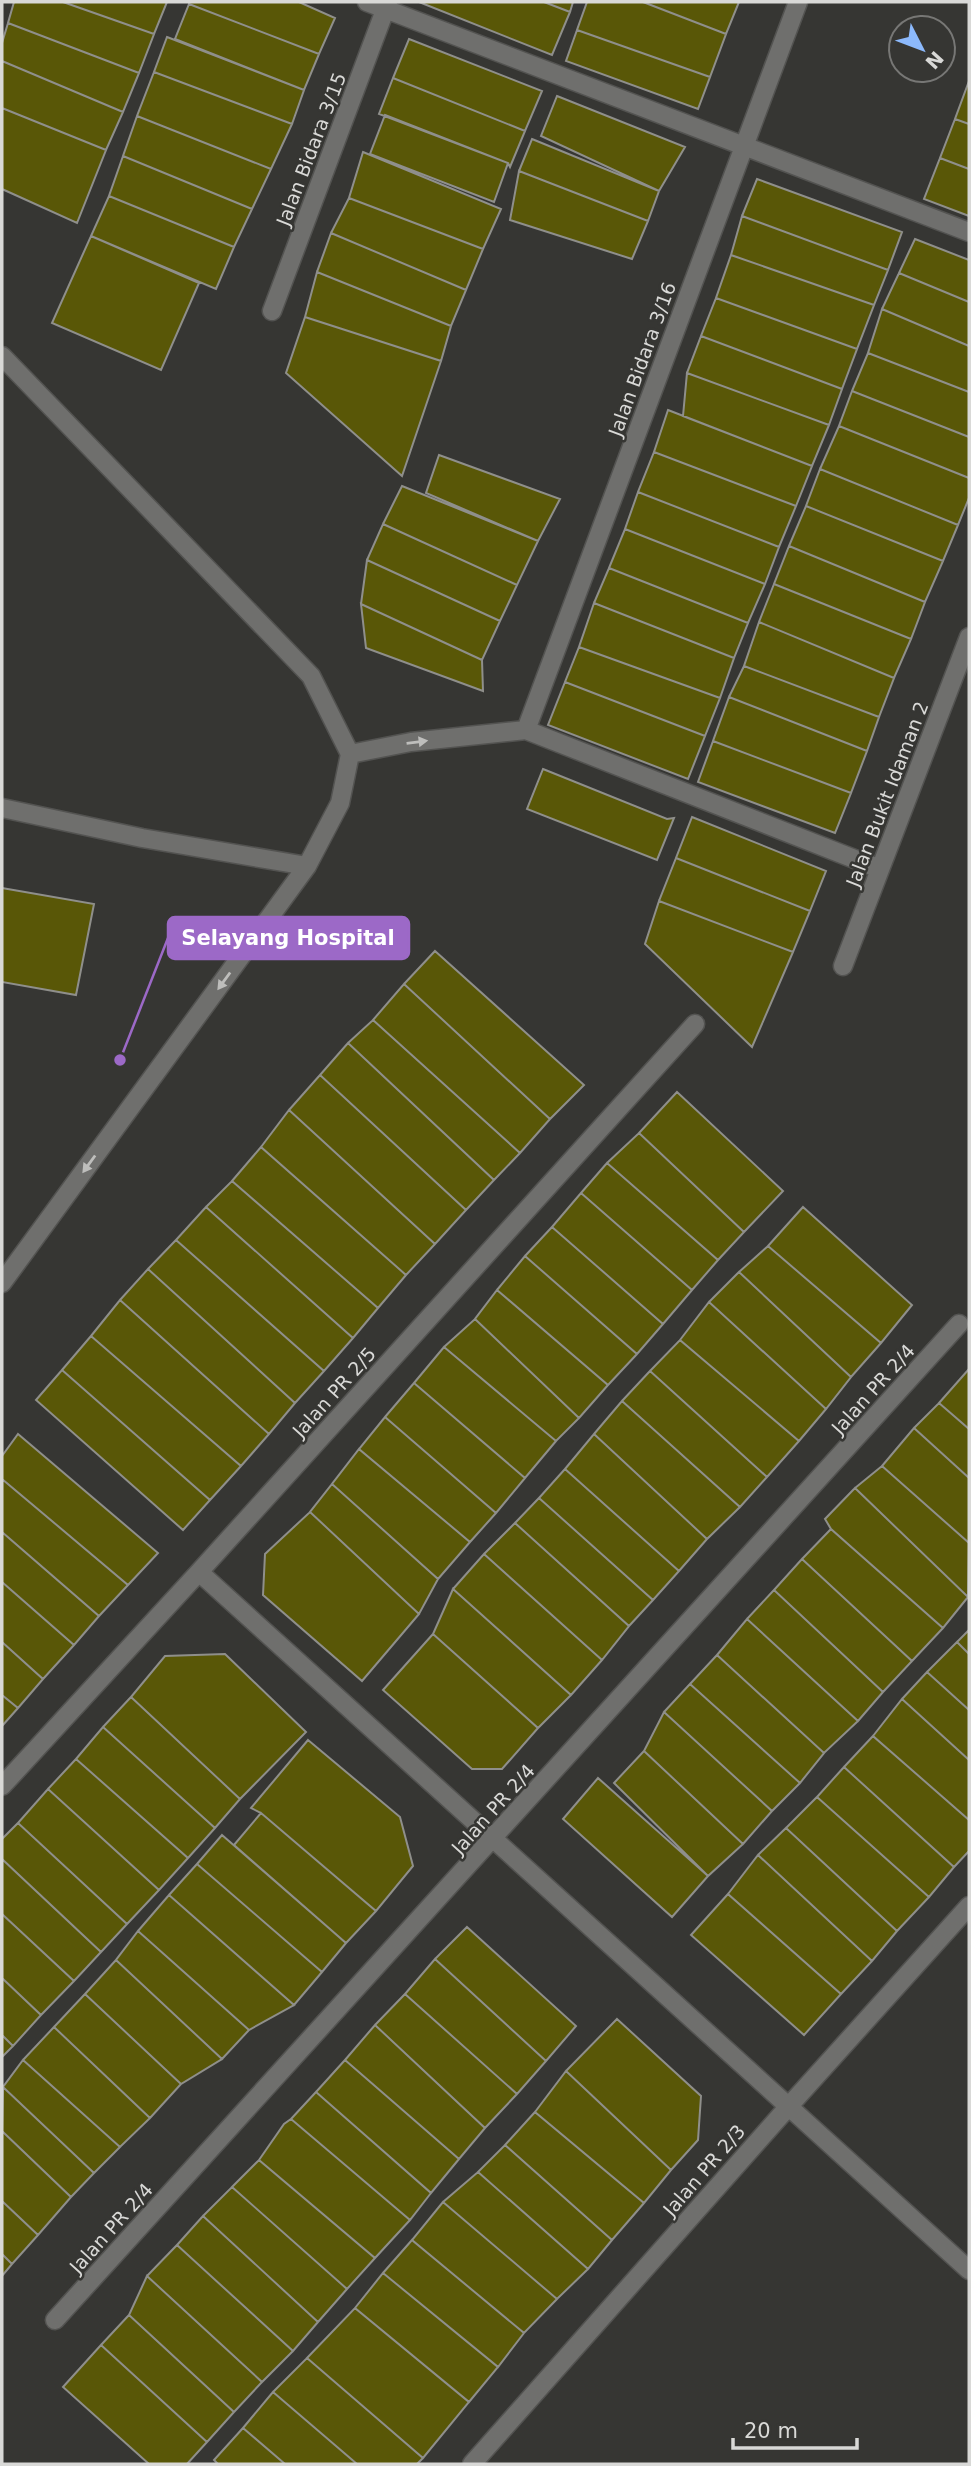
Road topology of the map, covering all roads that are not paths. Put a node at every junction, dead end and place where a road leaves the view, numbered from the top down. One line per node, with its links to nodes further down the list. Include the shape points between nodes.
1 (367, 2): 3 (street)
2 (798, 2): 4 (street, Jalan Bidara 3/16)
3 (387, 5): 4 (street); 6 (street, Jalan Bidara 3/15)
4 (744, 146): 5 (street); 9 (street, Jalan Bidara 3/16)
5 (969, 232)
6 (272, 312)
7 (2, 356): 10 (street, via 311,676)
8 (969, 637): 13 (street, Jalan Bukit Idaman 2)
9 (526, 730): 10 (street, one-way to 9, via 411,742); 13 (street)
10 (350, 754): 12 (street, via 340,803)
11 (2, 808): 12 (street)
12 (307, 866): 16 (street, one-way to 16)
13 (880, 869): 14 (street, Jalan Bukit Idaman 2)
14 (843, 966)
15 (695, 1024): 18 (street, Jalan PR 2/5)
16 (2, 1283)
17 (960, 1324): 20 (street, Jalan PR 2/4)
18 (199, 1572): 19 (street, Jalan PR 2/5); 20 (street)
19 (2, 1786)
20 (494, 1839): 22 (street); 24 (street, Jalan PR 2/4)
21 (969, 1906): 22 (street, Jalan PR 2/3)
22 (789, 2106): 23 (street); 25 (street, Jalan PR 2/3)
23 (969, 2270)
24 (55, 2320)
25 (472, 2464)

